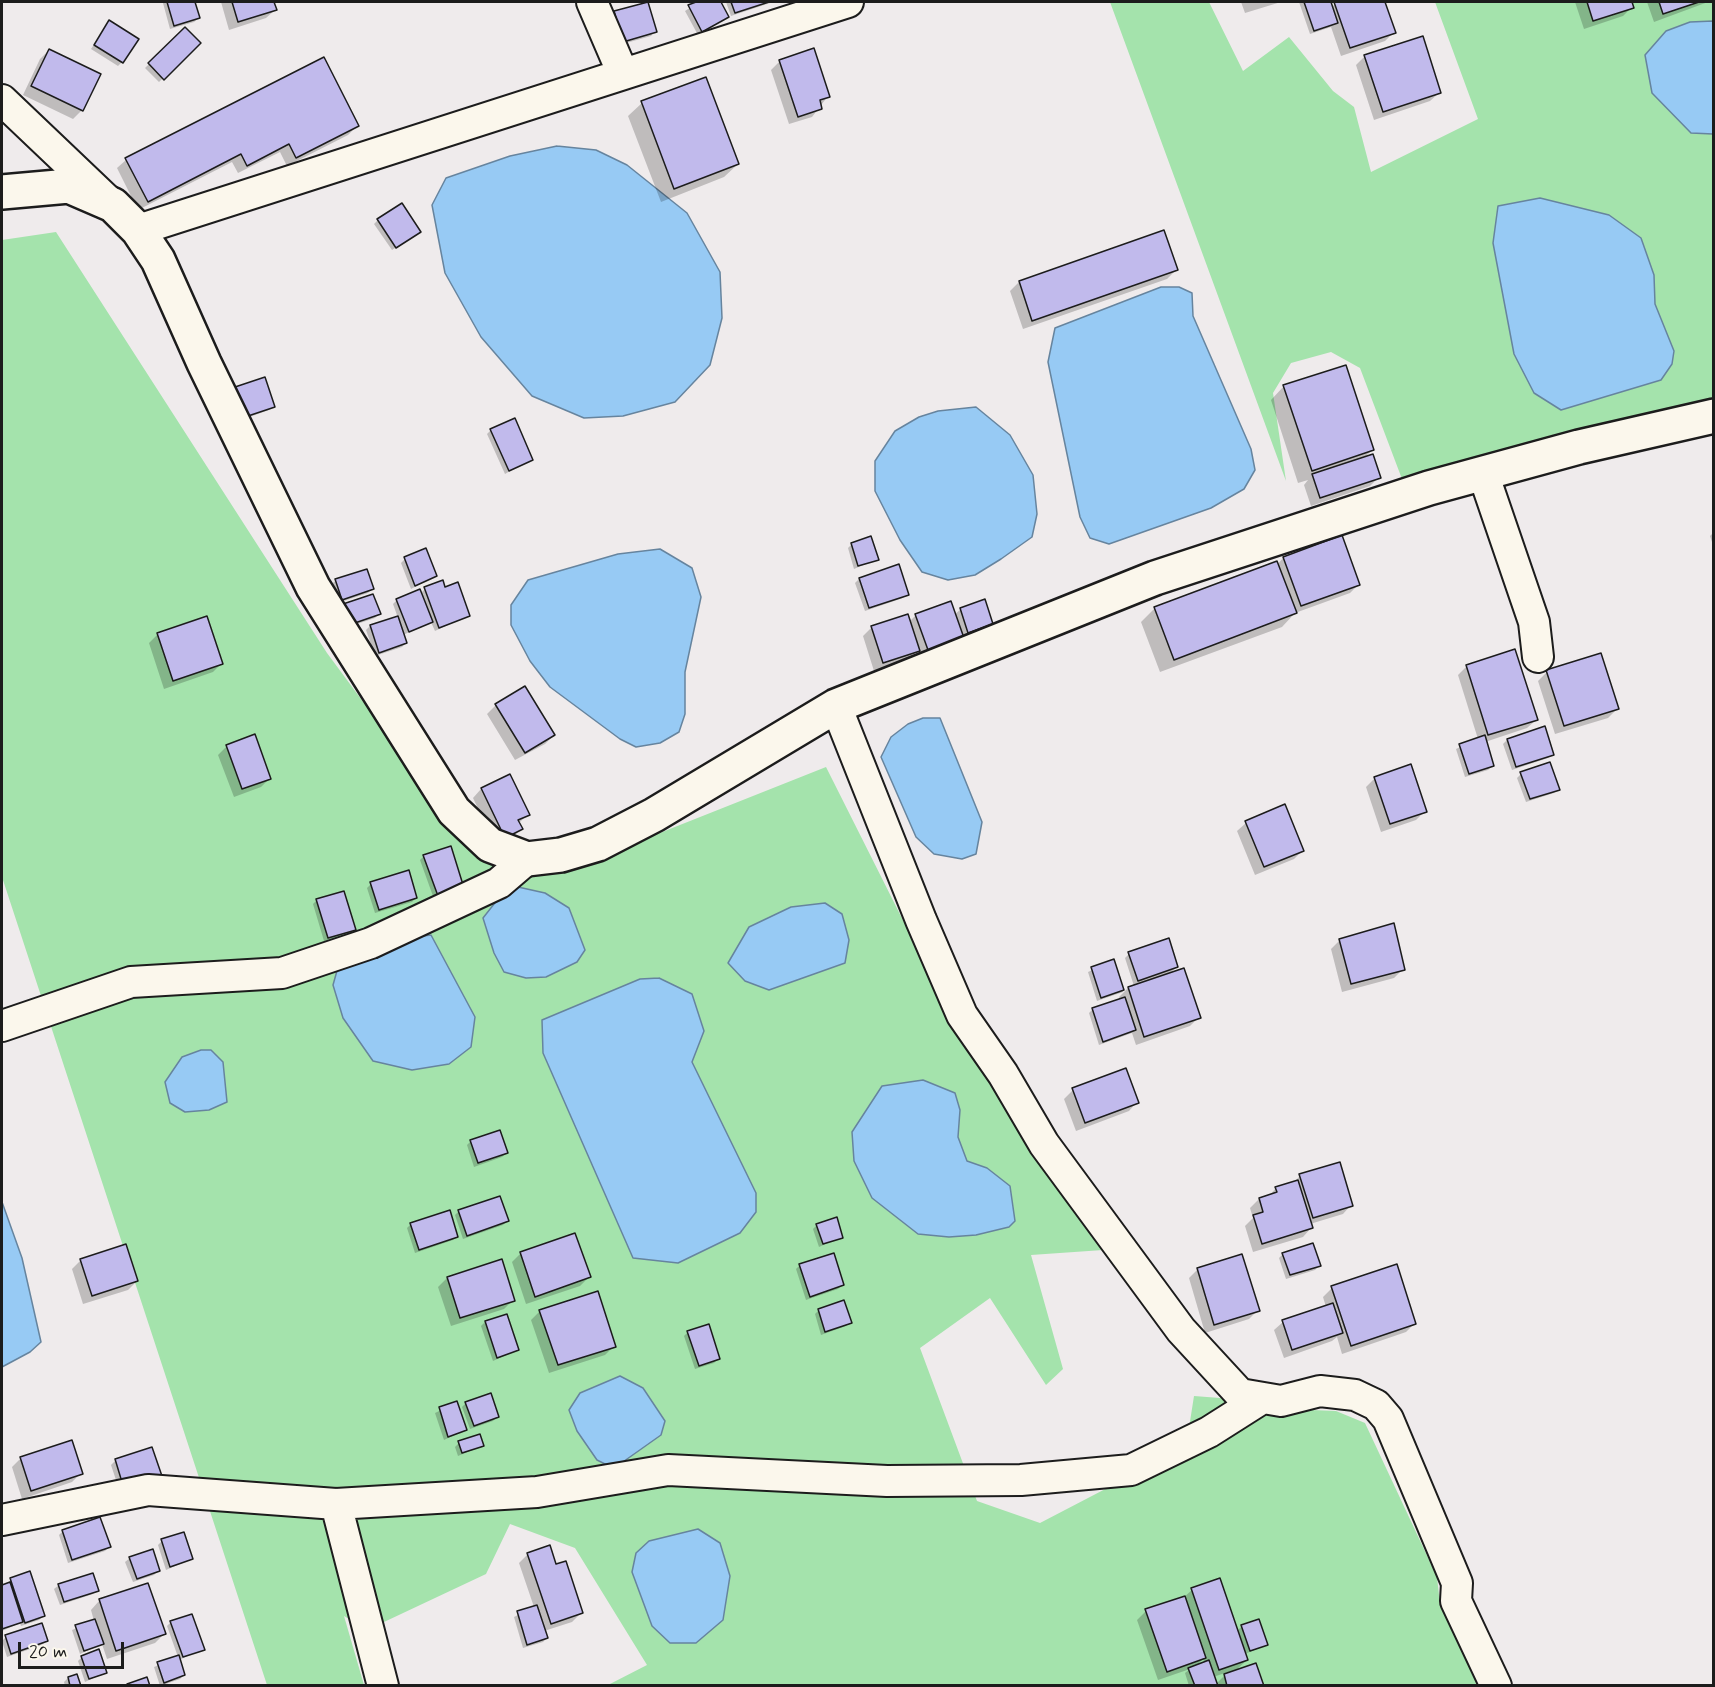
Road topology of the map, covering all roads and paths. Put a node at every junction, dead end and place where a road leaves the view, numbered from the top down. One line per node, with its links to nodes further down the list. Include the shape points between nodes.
1 (592, 2): 3 (street)
2 (848, 2): 3 (street)
3 (623, 74): 7 (street)
4 (2, 100): 6 (street)
5 (2, 192): 6 (street, via 69,186)
6 (113, 205): 7 (street)
7 (138, 230): 12 (street, via 158,260 319,597 454,811 490,844)
8 (1713, 416): 9 (street)
9 (1483, 473): 10 (street, via 1534,622); 11 (street, via 1177,570)
10 (1538, 657)
11 (836, 706): 12 (street, via 654,816 598,844 561,855); 14 (street, via 962,1015 1044,1144 1181,1330 1240,1394)
12 (527, 859): 13 (street, via 499,883 371,943 282,973 131,982)
13 (2, 1026)
14 (1261, 1399): 15 (street, via 1209,1432 1131,1470 1021,1480 887,1481 668,1470 537,1492); 18 (street, via 1281,1401 1320,1390 1355,1395 1376,1405 1388,1419 1457,1583 1456,1601)
15 (336, 1503): 16 (street, via 148,1490); 17 (street)
16 (2, 1520)
17 (383, 1686)
18 (1496, 1686)

